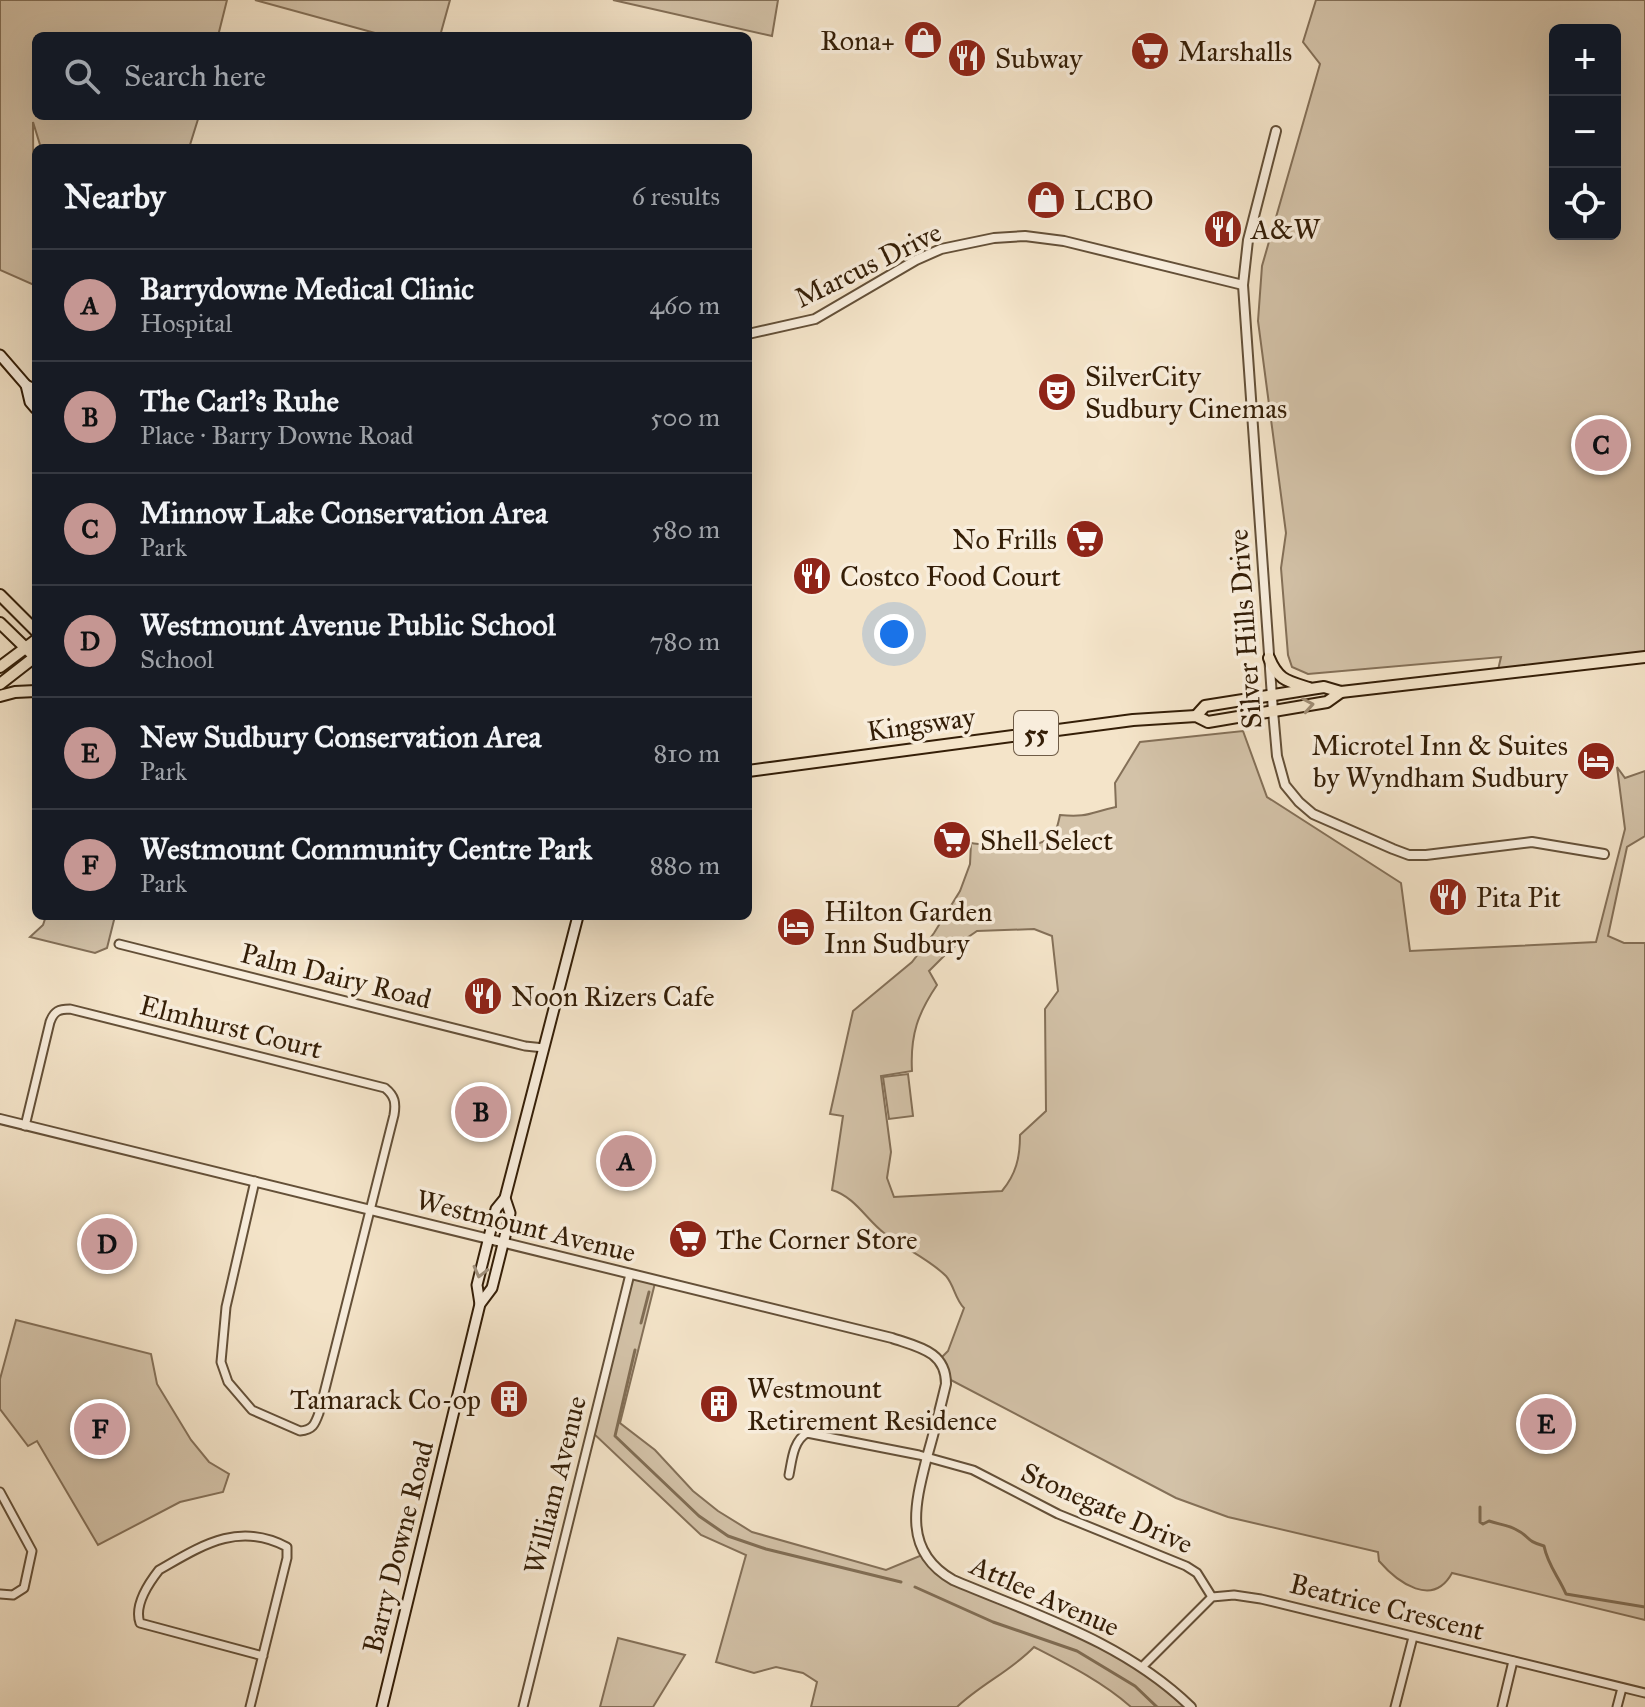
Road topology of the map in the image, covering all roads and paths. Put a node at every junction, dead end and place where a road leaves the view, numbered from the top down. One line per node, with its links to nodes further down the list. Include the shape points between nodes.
1 (1276, 131): 2 (street, Silver Hills Drive, via 1248,240)
2 (1243, 285): 3 (street, Marcus Drive, via 1064,241 994,238 916,260 815,319); 15 (street, Silver Hills Drive)
3 (752, 333)
4 (0, 355): 5 (main road)
5 (26, 385): 6 (main road); 7 (main road)
6 (32, 388)
7 (32, 404)
8 (0, 595): 10 (main road)
9 (0, 623): 12 (main road)
10 (32, 627)
11 (32, 643): 12 (main road)
12 (25, 648): 13 (main road); 17 (main road)
13 (32, 654)
14 (1645, 657): 21 (main road, Kingsway / 55)
15 (1269, 658): 19 (main road, via 1280,676); 23 (street, Silver Hills Drive)
16 (32, 660): 18 (main road)
17 (0, 667)
18 (0, 684)
19 (1311, 689): 21 (main road, Kingsway / 55); 23 (main road, Kingsway / 55)
20 (32, 691): 22 (main road)
21 (1341, 692): 24 (main road, Kingsway / 55, one-way to 21, via 1327,702)
22 (0, 696)
23 (1271, 696): 24 (street, Silver Hills Drive); 25 (main road, Kingsway / 55, via 1205,706)
24 (1273, 711): 25 (main road, Kingsway / 55, via 1208,722); 27 (street, Silver Hills Drive, via 1285,785 1299,802 1313,814 1393,849 1426,855 1532,842)
25 (1196, 716): 26 (main road, Kingsway / 55)
26 (752, 770)
27 (1604, 854)
28 (577, 920): 30 (main road, Barry Downe Road)
29 (119, 944): 30 (street, Palm Dairy Road)
30 (544, 1048): 34 (main road, Barry Downe Road)
31 (0, 1119): 32 (street, Westmount Avenue)
32 (25, 1126): 33 (street, Westmount Avenue); 35 (street, Elmhurst Court, via 53,1014 70,1009 385,1088 396,1104)
33 (255, 1181): 35 (street, Westmount Avenue); 35 (street, via 226,1307 221,1362 228,1382 252,1410 300,1431 315,1425 319,1413)
34 (505, 1198): 36 (main road, Barry Downe Road, via 496,1209); 37 (main road, Barry Downe Road, via 510,1213)
35 (368, 1210): 36 (street, Westmount Avenue)
36 (488, 1239): 37 (street, Westmount Avenue); 39 (main road, Barry Downe Road, one-way to 39, via 477,1285)
37 (503, 1243): 38 (street, Westmount Avenue); 39 (main road, Barry Downe Road, via 492,1288)
38 (630, 1274): 40 (street, Westmount Avenue, via 892,1338 931,1353 944,1367 946,1384); 53 (street, William Avenue)
39 (480, 1304): 52 (main road, Barry Downe Road)
40 (928, 1457): 41 (street, Stonegate Drive, via 807,1433 797,1443); 44 (street, Stonegate Drive, via 973,1470 1058,1514 1186,1566); 48 (street, Attlee Avenue, via 916,1502 916,1529 941,1572)
41 (789, 1475)
42 (0, 1492): 43 (street, via 32,1551 24,1588 13,1595)
43 (0, 1594)
44 (1212, 1597): 45 (street, Beatrice Crescent, via 1261,1599); 48 (street)
45 (1413, 1637): 47 (street, Beatrice Crescent); 55 (street)
46 (263, 1656): 46 (street, via 145,1626 138,1612 159,1570 216,1539 243,1537 287,1547); 51 (street)
47 (1513, 1661): 49 (street, Beatrice Crescent); 56 (street)
48 (1143, 1666): 54 (street, Attlee Avenue)
49 (1622, 1688): 50 (street, Beatrice Crescent); 57 (street)
50 (1645, 1693)
51 (250, 1707)
52 (382, 1707)
53 (523, 1707)
54 (1191, 1707)
55 (1395, 1707)
56 (1502, 1707)
57 (1617, 1707)

